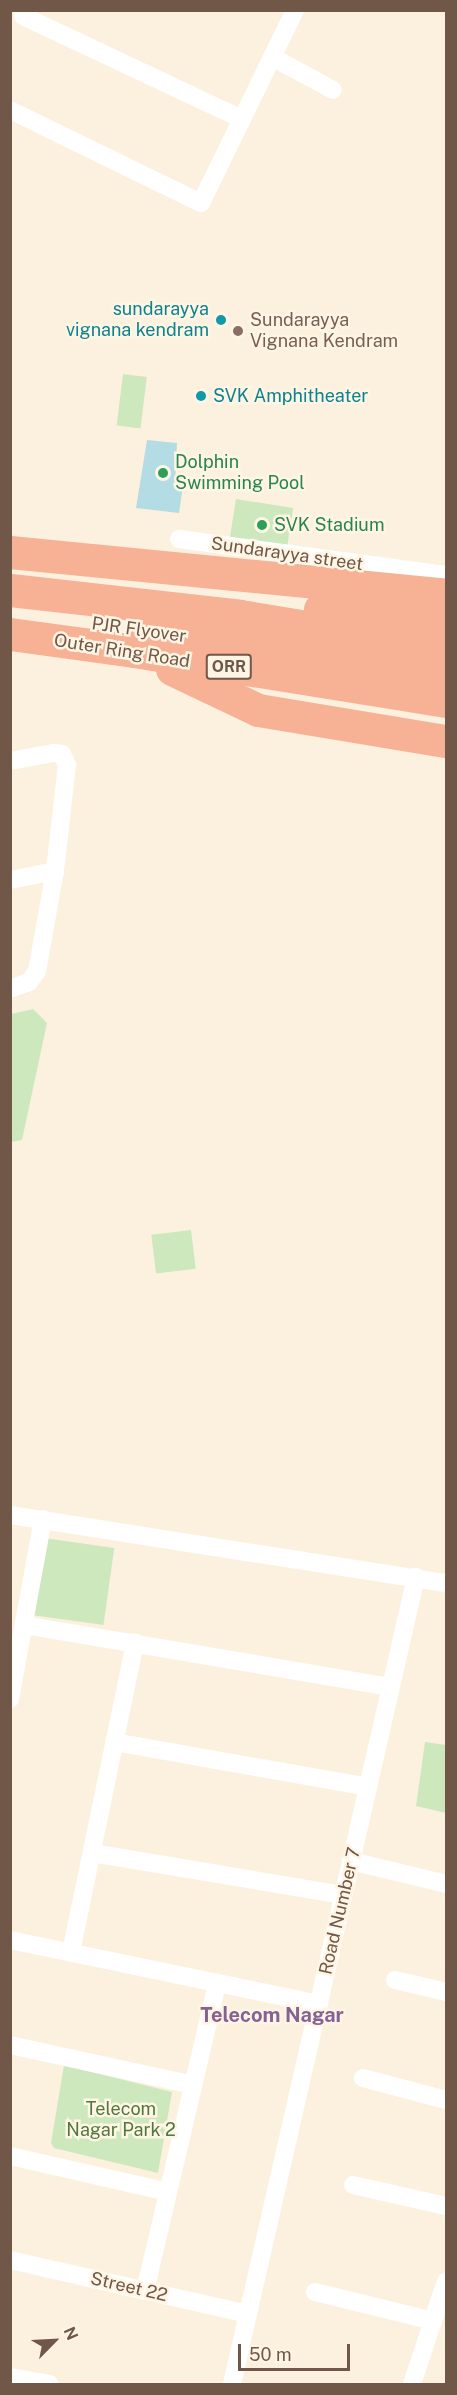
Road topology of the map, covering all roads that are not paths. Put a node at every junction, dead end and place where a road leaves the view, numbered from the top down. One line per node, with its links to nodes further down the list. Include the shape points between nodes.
1 (295, 10): 3 (street)
2 (23, 16): 6 (street)
3 (272, 57): 4 (street); 6 (street)
4 (333, 90)
5 (10, 110): 6 (street, via 201,203)
6 (242, 119)
7 (179, 539): 10 (street, Sundarayya street, via 395,569)
8 (10, 552): 10 (highway)
9 (10, 575): 13 (highway)
10 (440, 587)
11 (10, 590): 15 (highway, PJR Flyover, via 240,616)
12 (10, 612): 17 (highway, PJR Flyover)
13 (447, 622)
14 (10, 634): 16 (highway, Outer Ring Road / ORR)
15 (447, 650)
16 (134, 651): 18 (highway, Outer Ring Road / ORR); 19 (highway, via 258,710)
17 (447, 675)
18 (447, 701)
19 (447, 741)
20 (10, 761): 21 (street, via 53,753 62,754 67,765)
21 (56, 871): 22 (street); 23 (street, via 37,971 29,982)
22 (10, 880)
23 (10, 989)
24 (10, 1515): 25 (street)
25 (43, 1519): 26 (street); 28 (street)
26 (416, 1577): 27 (street); 30 (street, Road Number 7)
27 (447, 1583)
28 (24, 1625): 29 (street); 31 (street)
29 (135, 1643): 30 (street); 32 (street)
30 (391, 1687): 33 (street, Road Number 7)
31 (10, 1699)
32 (114, 1742): 33 (street); 34 (street)
33 (368, 1787): 35 (street, Road Number 7)
34 (92, 1853): 37 (street); 39 (street)
35 (351, 1861): 36 (street); 37 (street, Road Number 7)
36 (447, 1884)
37 (344, 1895): 43 (street, Road Number 7)
38 (10, 1940): 39 (street)
39 (71, 1952): 41 (street)
40 (394, 1980): 42 (street)
41 (217, 1983): 43 (street); 46 (street)
42 (447, 1992)
43 (319, 2004): 56 (street, Road Number 7)
44 (10, 2045): 46 (street)
45 (363, 2078): 47 (street)
46 (193, 2085): 50 (street)
47 (446, 2097)
48 (10, 2156): 50 (street)
49 (352, 2185): 51 (street)
50 (168, 2192): 54 (street)
51 (447, 2206)
52 (10, 2260): 54 (street, Street 22)
53 (447, 2281): 57 (street)
54 (145, 2291): 56 (street, Street 22)
55 (315, 2292): 57 (street)
56 (248, 2314): 60 (street, Road Number 7)
57 (433, 2321): 61 (street)
58 (10, 2377): 59 (street)
59 (49, 2385)
60 (232, 2385)
61 (412, 2385)

